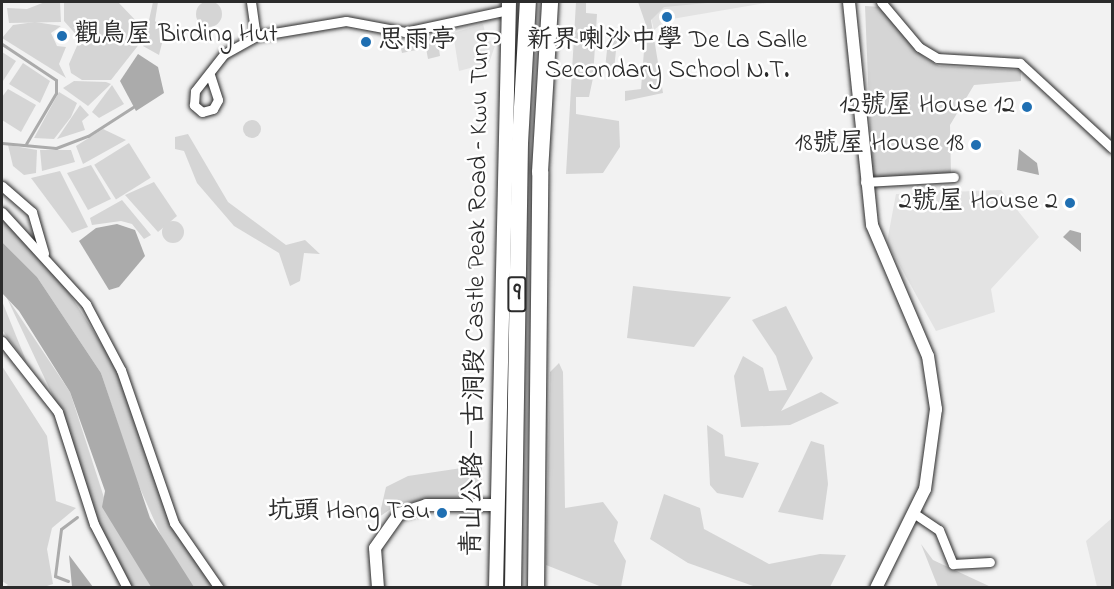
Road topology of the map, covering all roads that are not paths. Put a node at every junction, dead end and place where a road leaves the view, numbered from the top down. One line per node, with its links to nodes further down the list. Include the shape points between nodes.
1 (251, 2): 7 (street)
2 (528, 2): 23 (highway, 9, via 520,134)
3 (550, 2): 24 (highway, 9, via 540,172)
4 (849, 2): 11 (street)
5 (881, 2): 9 (street, via 919,47 937,58 1020,63)
6 (509, 6): 7 (street, via 405,32 346,21); 16 (main road, 青山公路－古洞段 Castle Peak Road – Kwu Tung)
7 (256, 36): 8 (street, via 224,54)
8 (210, 75)
9 (1113, 148)
10 (954, 177): 11 (street)
11 (866, 182): 17 (street, via 879,246 928,356 934,382 935,436)
12 (2, 186): 14 (street, via 32,212)
13 (2, 212): 14 (street)
14 (44, 253): 20 (street, via 86,303 105,338 174,523)
15 (2, 340): 19 (street, via 57,412 94,524)
16 (497, 505): 21 (street, via 426,505 399,514 375,548); 22 (main road, 青山公路－古洞段 Castle Peak Road – Kwu Tung)
17 (915, 514): 18 (street, via 939,530 953,564); 25 (street)
18 (990, 562)
19 (127, 588)
20 (219, 588)
21 (378, 588)
22 (496, 588)
23 (513, 588)
24 (536, 588)
25 (876, 588)

